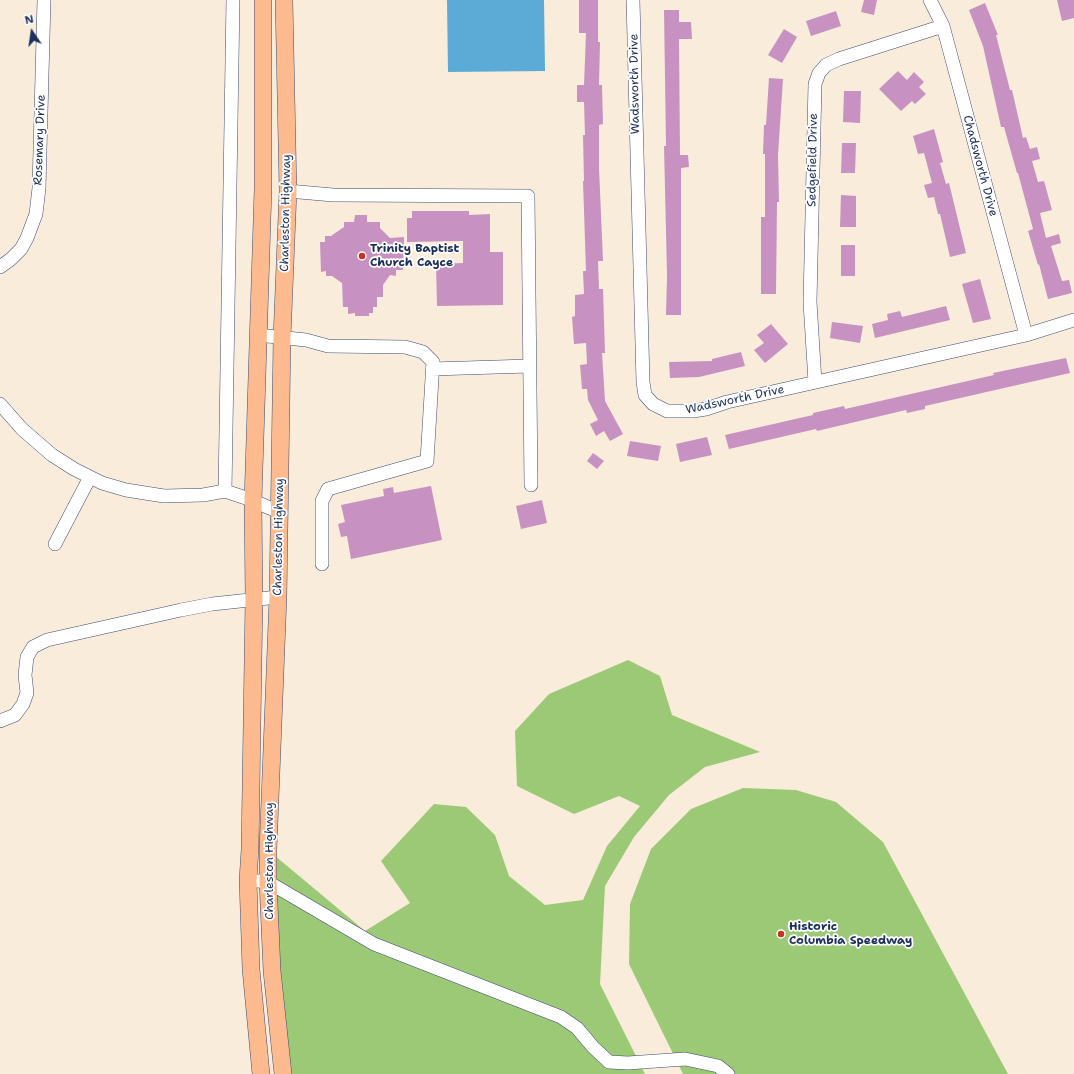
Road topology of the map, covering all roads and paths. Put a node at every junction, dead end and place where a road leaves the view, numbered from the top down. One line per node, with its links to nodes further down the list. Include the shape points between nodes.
1 (44, 0): 9 (street, Rosemary Drive, via 39,188 36,214 28,238 21,249)
2 (233, 0): 20 (street)
3 (263, 0): 11 (main road, Charleston Highway, via 263,189)
4 (284, 0): 8 (main road, Charleston Highway)
5 (633, 0): 16 (street, Wadsworth Drive, via 645,395 653,404 667,411 693,411)
6 (930, 0): 7 (street, Chadsworth Drive)
7 (942, 26): 12 (street, Chadsworth Drive); 16 (street, Sedgefield Drive, via 839,59 826,65 815,84 810,302)
8 (288, 191): 13 (main road, Charleston Highway); 14 (street, via 333,195 528,196)
9 (0, 267)
10 (1074, 320): 12 (street, Wadsworth Drive)
11 (258, 335): 13 (street); 21 (main road, Charleston Highway)
12 (1026, 335): 16 (street, Wadsworth Drive)
13 (282, 338): 15 (street, via 306,340 328,346 405,347 423,352 433,362); 22 (main road, Charleston Highway)
14 (529, 366): 15 (street); 19 (street)
15 (432, 369): 24 (street, via 427,461 328,489 322,501)
16 (815, 382)
17 (0, 404): 18 (street, via 46,451)
18 (90, 477): 20 (street, via 126,490 164,496 203,495); 23 (street)
19 (531, 484)
20 (225, 491): 21 (street)
21 (254, 501): 22 (street); 26 (main road, Charleston Highway)
22 (279, 512): 25 (main road, Charleston Highway)
23 (55, 544)
24 (322, 564)
25 (278, 596): 26 (street); 29 (main road, Charleston Highway)
26 (254, 599): 27 (street, via 181,610 40,643 33,647 27,657 27,693 23,704 15,715); 28 (main road, Charleston Highway)
27 (0, 721)
28 (248, 880): 29 (street); 30 (main road, Charleston Highway, via 250,970)
29 (268, 882): 31 (main road, Charleston Highway, via 272,971); 32 (street, via 374,944 560,1017 577,1028 592,1047 609,1062 685,1059 718,1066)
30 (261, 1074)
31 (283, 1074)
32 (728, 1074)

